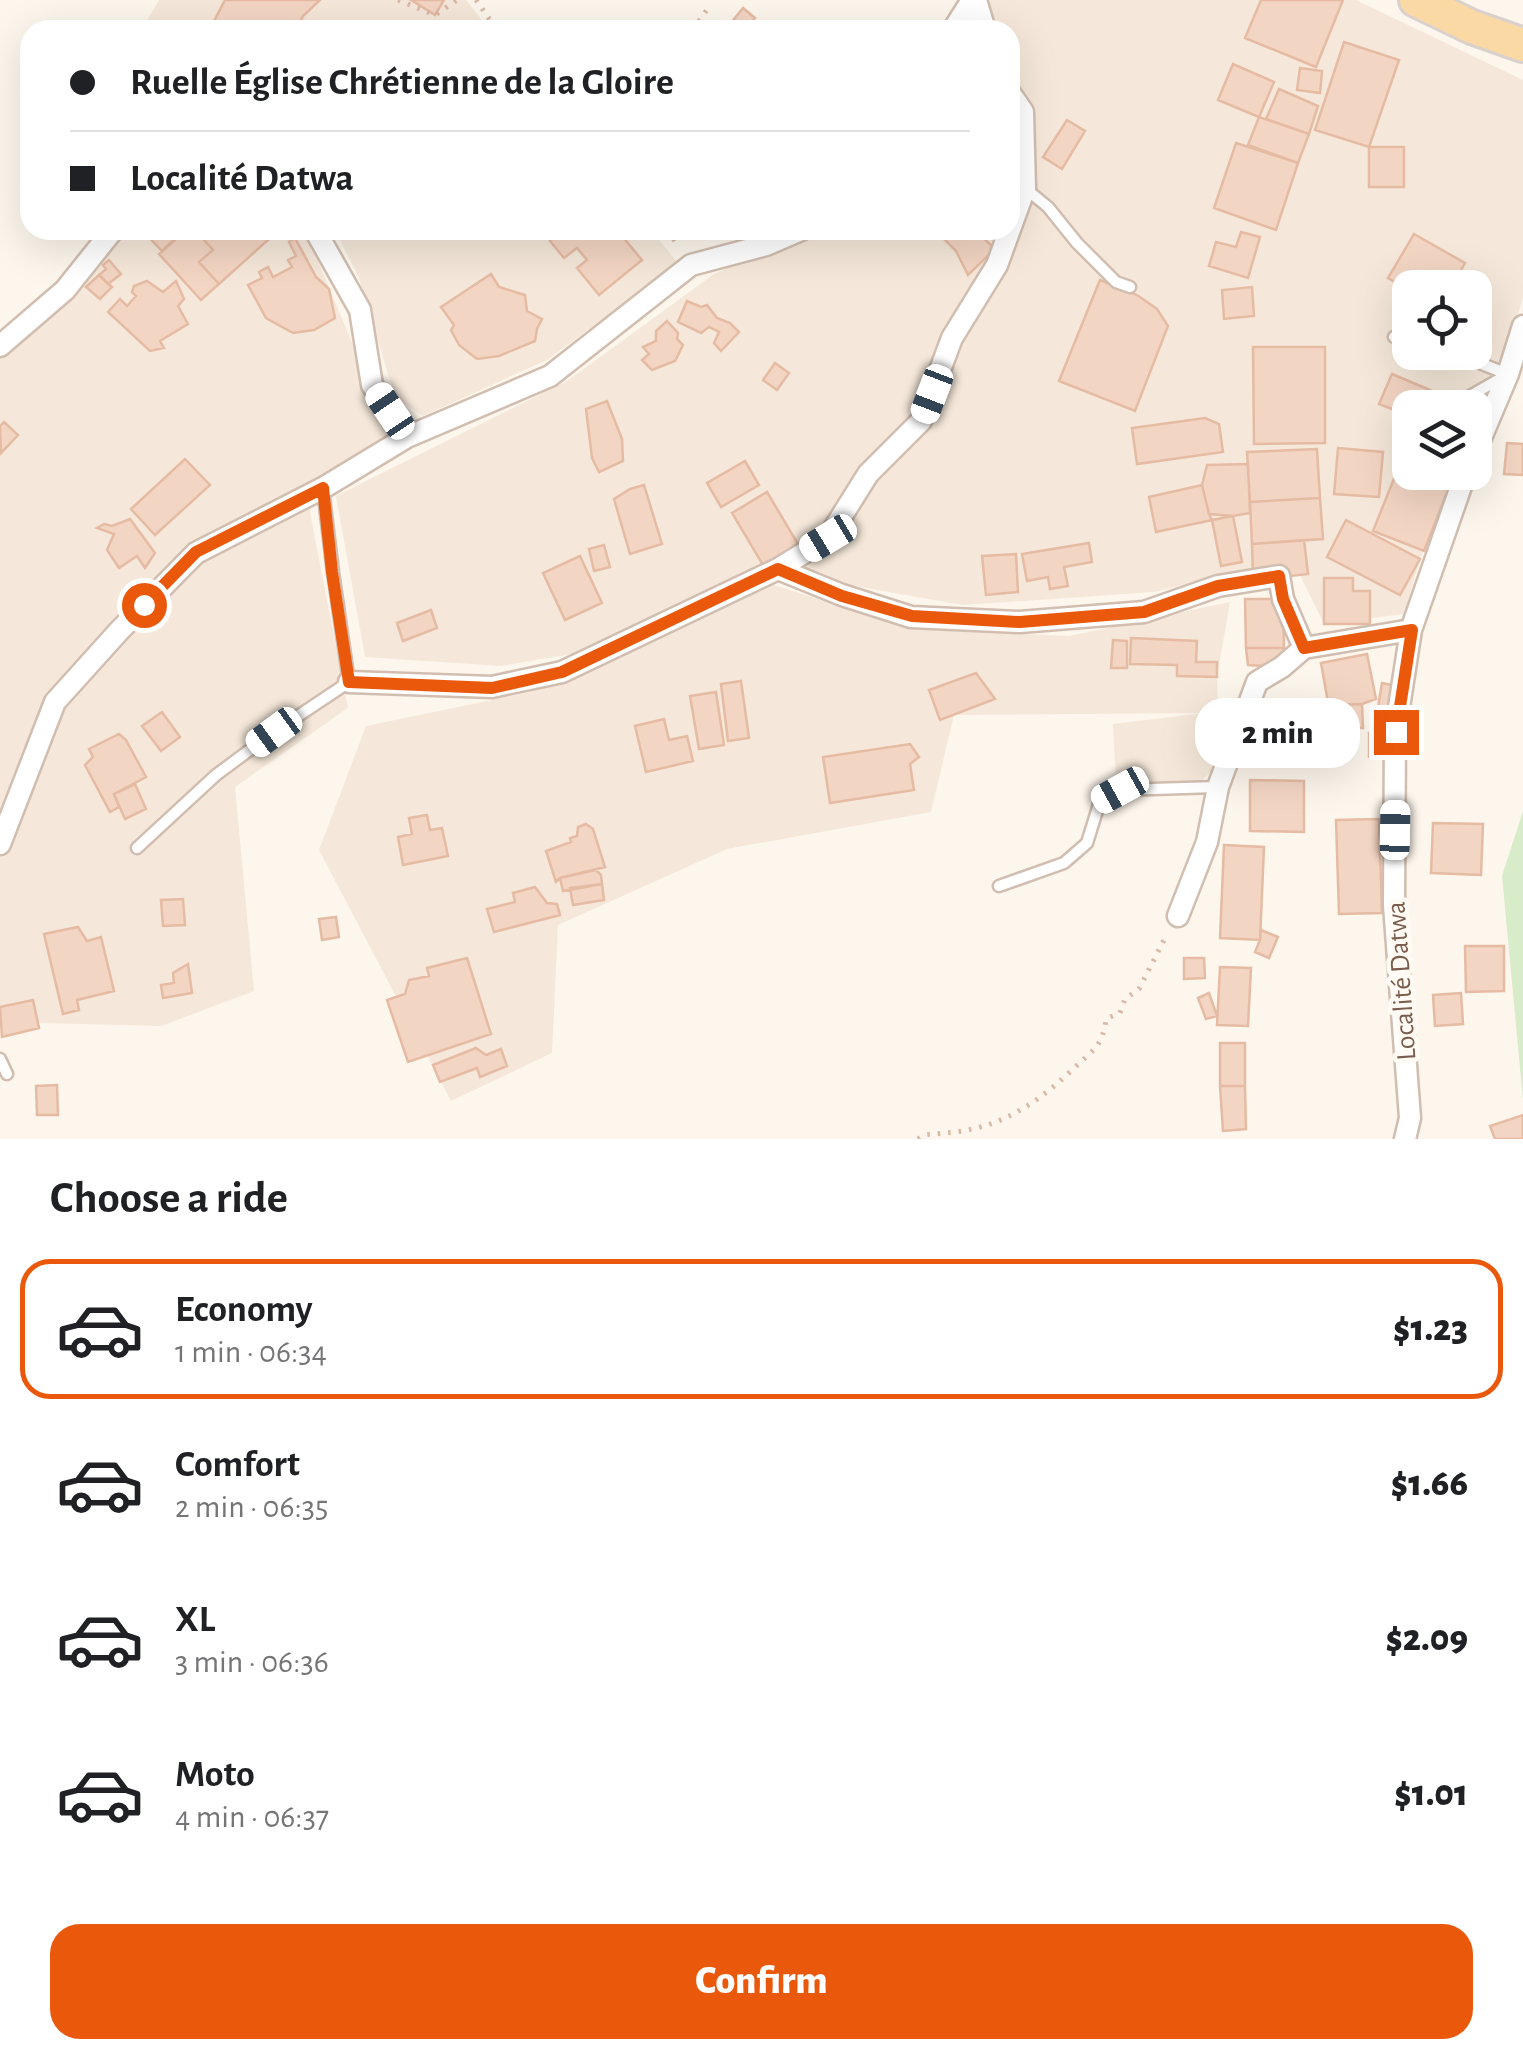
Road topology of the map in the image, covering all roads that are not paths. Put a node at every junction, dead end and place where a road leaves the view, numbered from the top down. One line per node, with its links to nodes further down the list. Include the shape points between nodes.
1 (1416, 0): 2 (main road)
2 (1523, 45)
3 (1020, 109): 4 (street)
4 (1026, 188): 5 (street); 10 (lane, via 1116,282)
5 (1020, 204)
6 (104, 240): 12 (street, via 65,290)
7 (320, 240): 17 (street, via 360,310 372,386)
8 (778, 240): 17 (street, via 692,265 550,376)
9 (1006, 240): 20 (street, via 952,338 921,422 868,474 828,538)
10 (1130, 286)
11 (1523, 326): 14 (street)
12 (0, 346)
13 (1492, 368): 14 (lane)
14 (1508, 374): 15 (lane); 16 (street)
15 (1480, 390)
16 (1492, 412)
17 (407, 436): 18 (street)
18 (323, 488): 23 (lane); 25 (street, via 196,552 118,631 55,702)
19 (1460, 490): 21 (street, Localité Datwa)
20 (778, 569): 22 (street, via 912,616 1020,622 1144,612 1218,586 1279,576); 23 (street, via 562,672 492,688)
21 (1412, 630): 22 (street); 31 (street, Localité Datwa, via 1396,732 1394,905 1410,1118)
22 (1304, 648): 24 (street, via 1256,682)
23 (349, 682): 26 (lane, via 216,775)
24 (1218, 787): 27 (lane, via 1120,790 1100,801 1087,843 1064,863); 28 (street, via 1207,842)
25 (0, 844)
26 (138, 848)
27 (999, 886)
28 (1178, 916)
29 (0, 1059): 30 (lane)
30 (7, 1074)
31 (1404, 1139)

